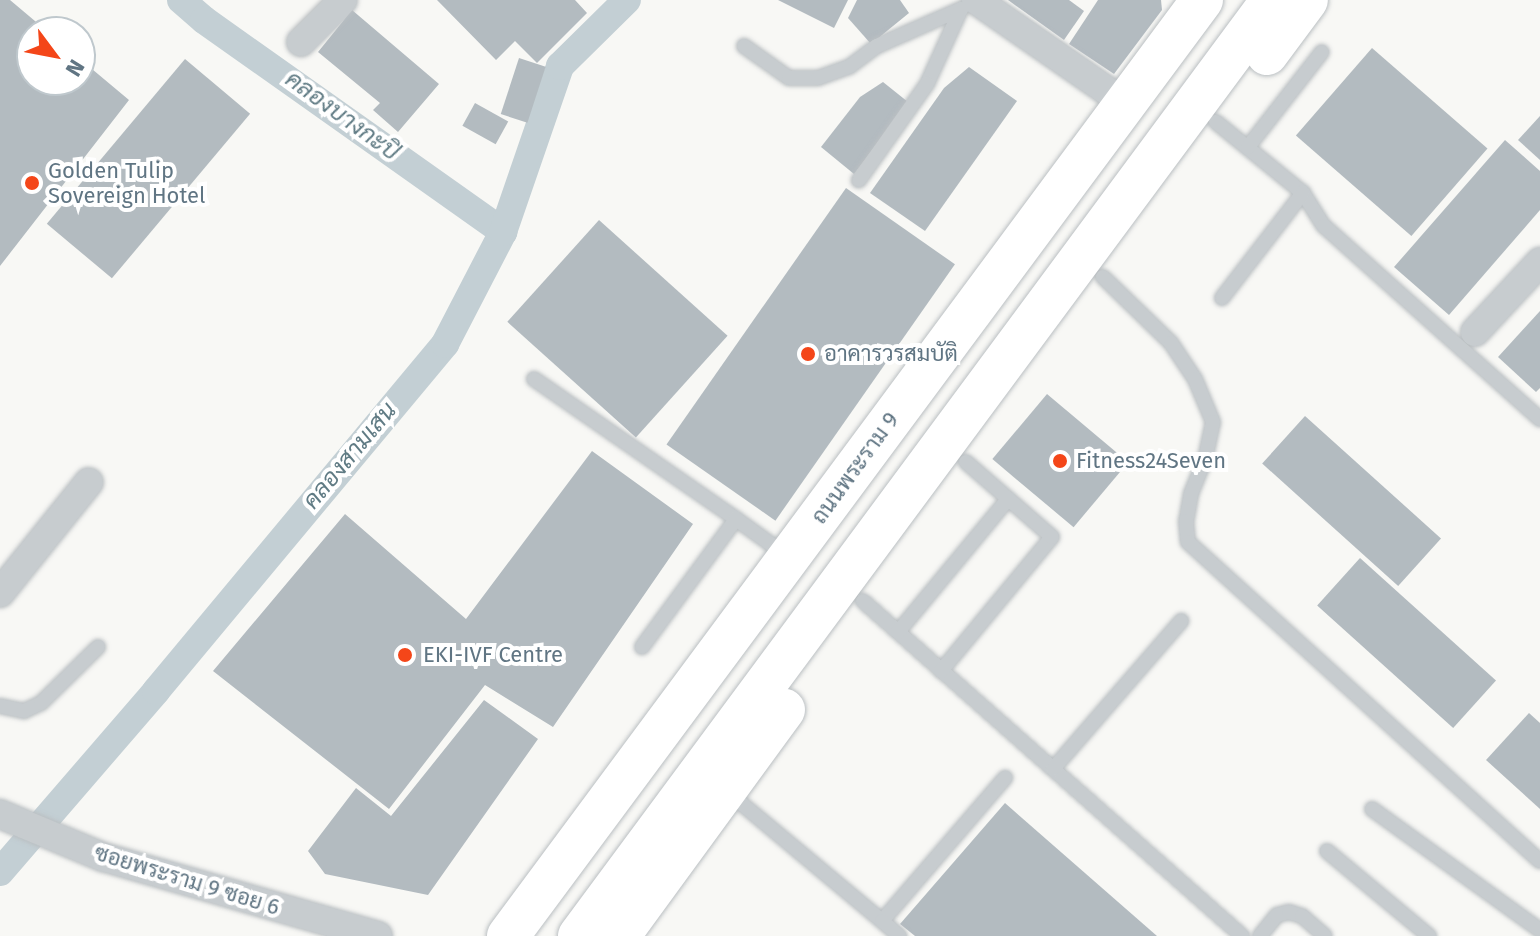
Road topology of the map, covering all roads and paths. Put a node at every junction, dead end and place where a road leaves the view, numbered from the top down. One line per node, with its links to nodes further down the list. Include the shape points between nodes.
1 (343, 0): 7 (street)
2 (1202, 0): 10 (main road, ถนนพระราม 9)
3 (1232, 0): 44 (main road, ถนนพระราม 9)
4 (1272, 0): 45 (main road)
5 (1307, 0): 11 (main road)
6 (969, 3): 8 (lane, via 818,78 789,78); 10 (street); 12 (lane, via 927,84)
7 (301, 42)
8 (744, 46)
9 (1322, 52): 11 (lane)
10 (1125, 103): 24 (main road, ถนนพระราม 9)
11 (1232, 134): 13 (lane); 15 (main road)
12 (859, 180)
13 (1303, 193): 16 (lane); 19 (lane, via 1324,226)
14 (1540, 262): 17 (street)
15 (1103, 277): 20 (main road); 39 (lane, via 1171,343 1195,379 1213,422 1191,494 1188,542)
16 (1222, 298)
17 (1475, 332)
18 (534, 379): 23 (lane)
19 (1540, 419)
20 (966, 462): 22 (lane); 26 (main road)
21 (89, 482): 25 (street)
22 (1008, 499): 28 (lane); 31 (lane, via 1052,537)
23 (736, 519): 24 (lane); 30 (lane)
24 (789, 558): 43 (main road, ถนนพระราม 9)
25 (0, 593)
26 (863, 601): 28 (lane); 35 (main road)
27 (1181, 621): 33 (lane)
28 (898, 632): 31 (lane)
29 (98, 647): 32 (lane, via 41,703 24,711)
30 (642, 647)
31 (941, 671): 33 (lane)
32 (0, 706)
33 (1053, 769): 48 (lane)
34 (1005, 778): 40 (lane)
35 (725, 790): 40 (lane); 46 (main road)
36 (1372, 809): 41 (lane)
37 (0, 814): 42 (street, ซอยพระราม 9 ซอย 6, via 103,857)
38 (1327, 851): 51 (lane)
39 (1540, 861)
40 (882, 921): 47 (lane)
41 (1540, 930)
42 (378, 936)
43 (508, 936)
44 (539, 936)
45 (579, 936)
46 (619, 936)
47 (899, 936)
48 (1242, 936)
49 (1260, 936): 50 (lane, via 1277,915 1289,912)
50 (1325, 936)
51 (1429, 936)

